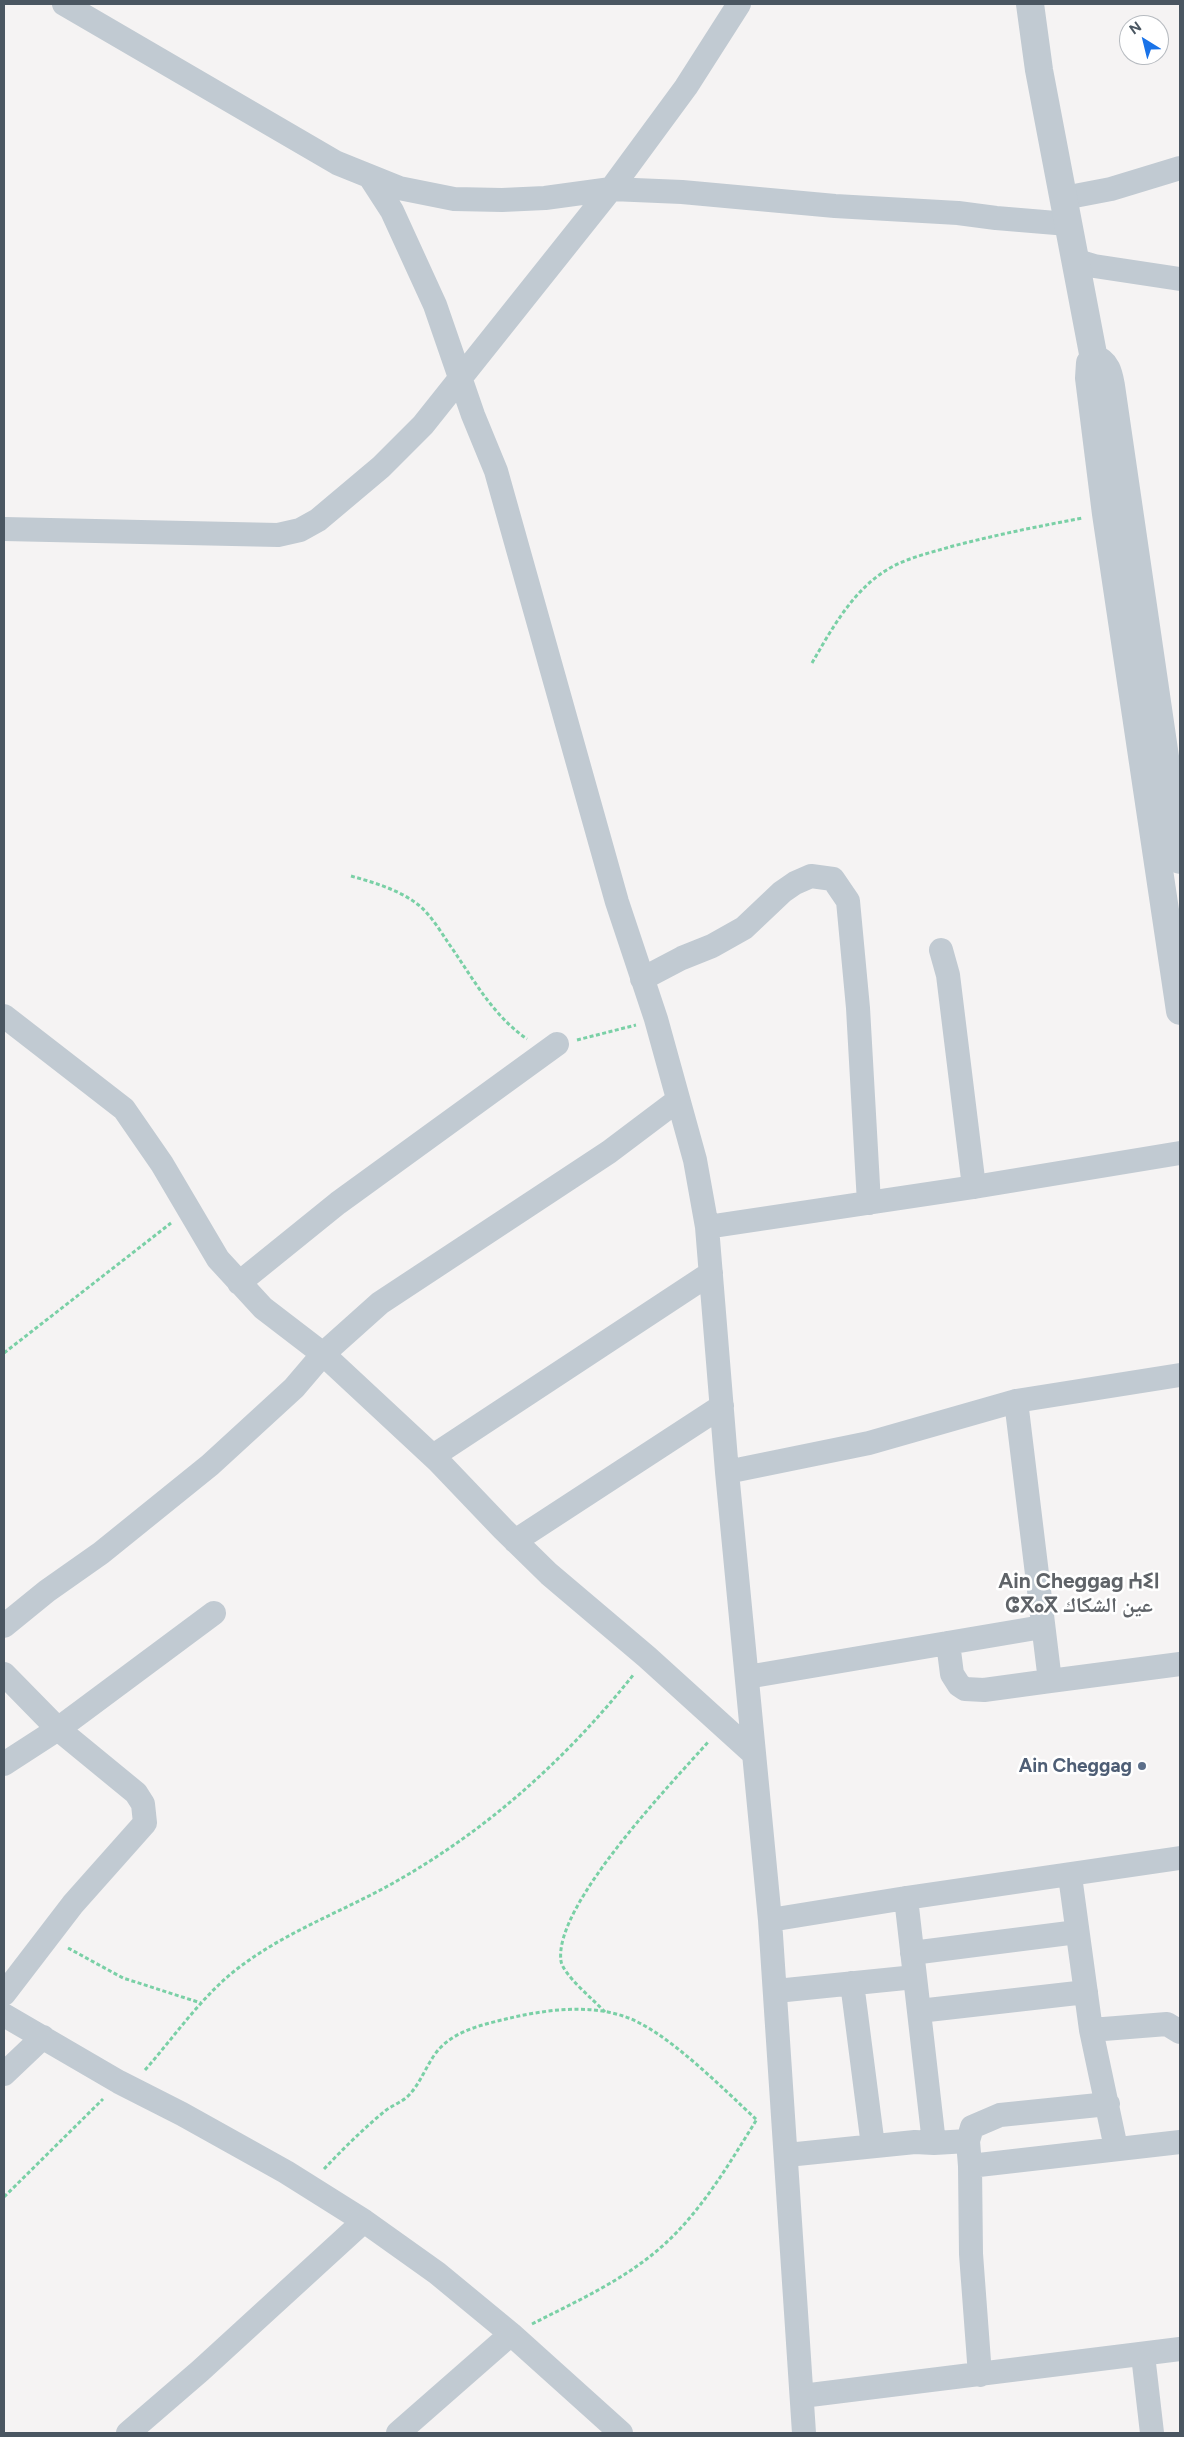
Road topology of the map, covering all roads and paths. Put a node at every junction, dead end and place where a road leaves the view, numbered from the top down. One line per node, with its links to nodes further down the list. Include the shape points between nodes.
1 (64, 4): 5 (street, via 337,163)
2 (739, 4): 6 (street, via 686,87)
3 (1030, 4): 7 (street)
4 (1180, 168): 7 (street, via 1111,189)
5 (370, 178): 6 (street, via 399,188 454,199 545,198); 11 (street, via 392,211 419,269)
6 (611, 189): 7 (street, via 996,218); 11 (street)
7 (1066, 211): 8 (street)
8 (1074, 260): 9 (street); 10 (street)
9 (1180, 279)
10 (1094, 359): 12 (street, via 1090,363 1089,378); 15 (street, via 1101,360 1105,366 1111,386)
11 (462, 378): 13 (street, via 381,467 318,520 300,530 278,535 236,536); 18 (street, via 496,471 617,902)
12 (1106, 514): 14 (path, via 994,535 902,562 884,571 833,627); 19 (street)
13 (4, 529)
14 (812, 663)
15 (1180, 860)
16 (351, 876): 22 (path, via 393,890 421,908 502,1018 528,1039)
17 (941, 950): 25 (street, via 948,975)
18 (642, 979): 21 (street); 26 (street, via 744,928 795,883 811,876 833,879 848,900 858,1008)
19 (1180, 1011)
20 (4, 1016): 27 (street, via 118,1104 138,1128)
21 (656, 1019): 22 (path); 23 (street)
22 (558, 1044): 30 (street, via 338,1203)
23 (678, 1100): 28 (street, via 695,1160); 32 (street, via 609,1152 380,1303)
24 (1180, 1153): 25 (street)
25 (974, 1187): 26 (street)
26 (869, 1203): 28 (street)
27 (189, 1209): 30 (street, via 218,1259); 31 (path)
28 (707, 1227): 29 (street)
29 (711, 1272): 35 (street); 36 (street)
30 (239, 1283): 32 (street, via 263,1308)
31 (4, 1353)
32 (323, 1354): 36 (street); 40 (street, via 294,1388 210,1465)
33 (1180, 1375): 34 (street)
34 (1016, 1400): 37 (street, via 869,1443); 41 (street)
35 (722, 1406): 37 (street); 38 (street)
36 (433, 1456): 38 (street)
37 (727, 1472): 46 (street)
38 (515, 1541): 43 (street)
39 (214, 1613): 49 (street)
40 (4, 1626)
41 (1042, 1627): 42 (street); 47 (street)
42 (948, 1643): 46 (street); 47 (street, via 952,1674 965,1690)
43 (647, 1657): 48 (street); 64 (path, via 604,1712 511,1803 441,1854 385,1887 316,1921 237,1969)
44 (1180, 1664): 47 (street)
45 (4, 1674): 49 (street)
46 (747, 1677): 50 (street)
47 (1050, 1681)
48 (723, 1726): 50 (street); 66 (path, via 647,1810 589,1887 567,1928 561,1962 565,1971)
49 (58, 1729): 51 (street); 57 (street, via 136,1793 143,1804 146,1823)
50 (754, 1754): 55 (street)
51 (4, 1764)
52 (1180, 1858): 53 (street)
53 (1070, 1876): 54 (street); 56 (street)
54 (906, 1898): 55 (street); 58 (street)
55 (770, 1920): 61 (street)
56 (1078, 1932): 58 (street); 62 (street)
57 (48, 1936): 63 (street); 64 (path, via 123,1978)
58 (912, 1953): 59 (street)
59 (915, 1977): 60 (street); 65 (street)
60 (852, 1983): 61 (street); 79 (street)
61 (776, 1991): 81 (street)
62 (1086, 1992): 65 (street); 68 (street)
63 (4, 1994)
64 (201, 2003): 72 (path)
65 (919, 2011): 78 (street)
66 (605, 2012): 75 (path, via 624,2016 658,2034); 83 (path, via 586,2009 529,2014 483,2024 459,2034 440,2048 415,2089 350,2141)
67 (4, 2015): 70 (street)
68 (1091, 2030): 69 (street, via 1167,2024); 73 (street)
69 (1180, 2032)
70 (43, 2037): 71 (street); 72 (street)
71 (4, 2074)
72 (125, 2085): 83 (street); 84 (path)
73 (1108, 2104): 76 (street, via 1000,2114 972,2128); 80 (street)
74 (762, 2112): 75 (path)
75 (757, 2120): 86 (path, via 719,2179 659,2249 606,2285)
76 (968, 2141): 78 (street); 82 (street)
77 (1180, 2142): 80 (street)
78 (934, 2143): 79 (street)
79 (873, 2146): 81 (street)
80 (1116, 2148): 82 (street)
81 (787, 2155): 90 (street)
82 (970, 2166): 89 (street, via 971,2254)
83 (309, 2186): 85 (street)
84 (4, 2197)
85 (364, 2221): 86 (street, via 437,2273); 91 (street)
86 (511, 2334): 92 (street); 93 (street)
87 (1180, 2349): 88 (street)
88 (1143, 2355): 89 (street); 95 (street)
89 (980, 2375): 90 (street)
90 (802, 2396): 94 (street)
91 (128, 2433)
92 (398, 2433)
93 (621, 2433)
94 (804, 2433)
95 (1152, 2433)

